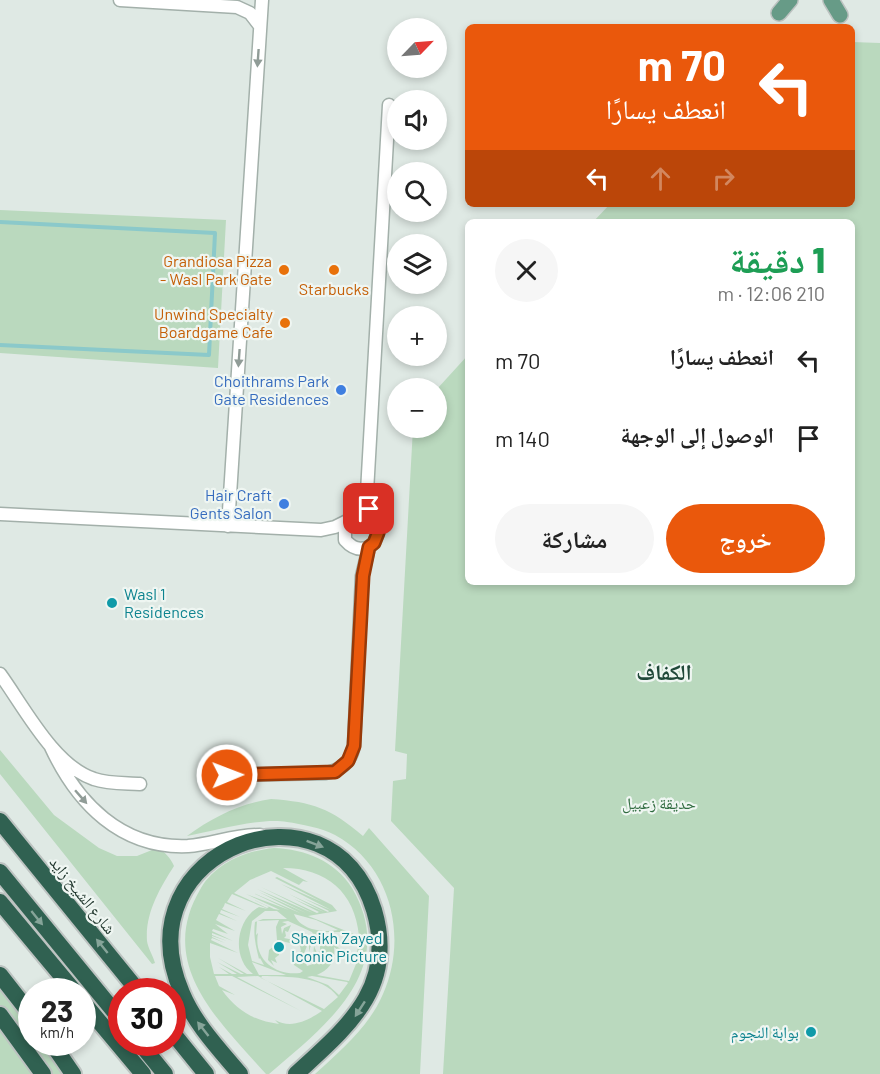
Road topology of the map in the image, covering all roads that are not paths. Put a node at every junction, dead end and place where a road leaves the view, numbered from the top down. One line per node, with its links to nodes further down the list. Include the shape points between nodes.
1 (120, 0): 7 (street, via 237,7 250,13)
2 (262, 0): 7 (street)
3 (790, 0): 5 (main road)
4 (831, 0): 6 (main road)
5 (779, 13)
6 (840, 15)
7 (260, 26): 13 (street, one-way to 13)
8 (387, 142): 9 (street)
9 (368, 492): 11 (street); 12 (street)
10 (0, 514): 13 (street)
11 (351, 518): 12 (street); 14 (street); 15 (street, via 343,530)
12 (370, 518): 16 (street, via 378,533)
13 (228, 526): 14 (street)
14 (321, 530): 15 (street)
15 (349, 544): 16 (street, via 358,549); 17 (street)
16 (369, 547): 17 (street)
17 (363, 576): 20 (street, via 354,746 348,761 342,768 326,773)
18 (0, 674): 19 (street)
19 (51, 747): 21 (street, via 66,764 97,781); 23 (street, one-way to 23, via 69,782 90,807 116,827 143,840 185,846 245,835)
20 (227, 775)
21 (140, 784)
22 (0, 821): 28 (highway, شارع الشيخ زايد, one-way to 22)
23 (283, 837): 41 (highway, one-way to 23, via 195,1018 181,991 173,963 172,918 186,886 210,860 234,846); 42 (highway, one-way to 42, via 318,844 352,870 372,906 380,946 376,973 364,1004 343,1030)
24 (0, 872): 30 (highway, one-way to 30)
25 (0, 902): 27 (highway)
26 (0, 975): 29 (highway)
27 (63, 978)
28 (128, 978)
29 (18, 998)
30 (108, 1004)
31 (0, 1015): 36 (highway)
32 (96, 1018): 38 (highway)
33 (186, 1049): 40 (highway)
34 (61, 1056): 37 (highway)
35 (150, 1056): 39 (highway)
36 (43, 1074)
37 (74, 1074)
38 (143, 1074)
39 (165, 1074)
40 (206, 1074)
41 (240, 1074)
42 (296, 1074)

